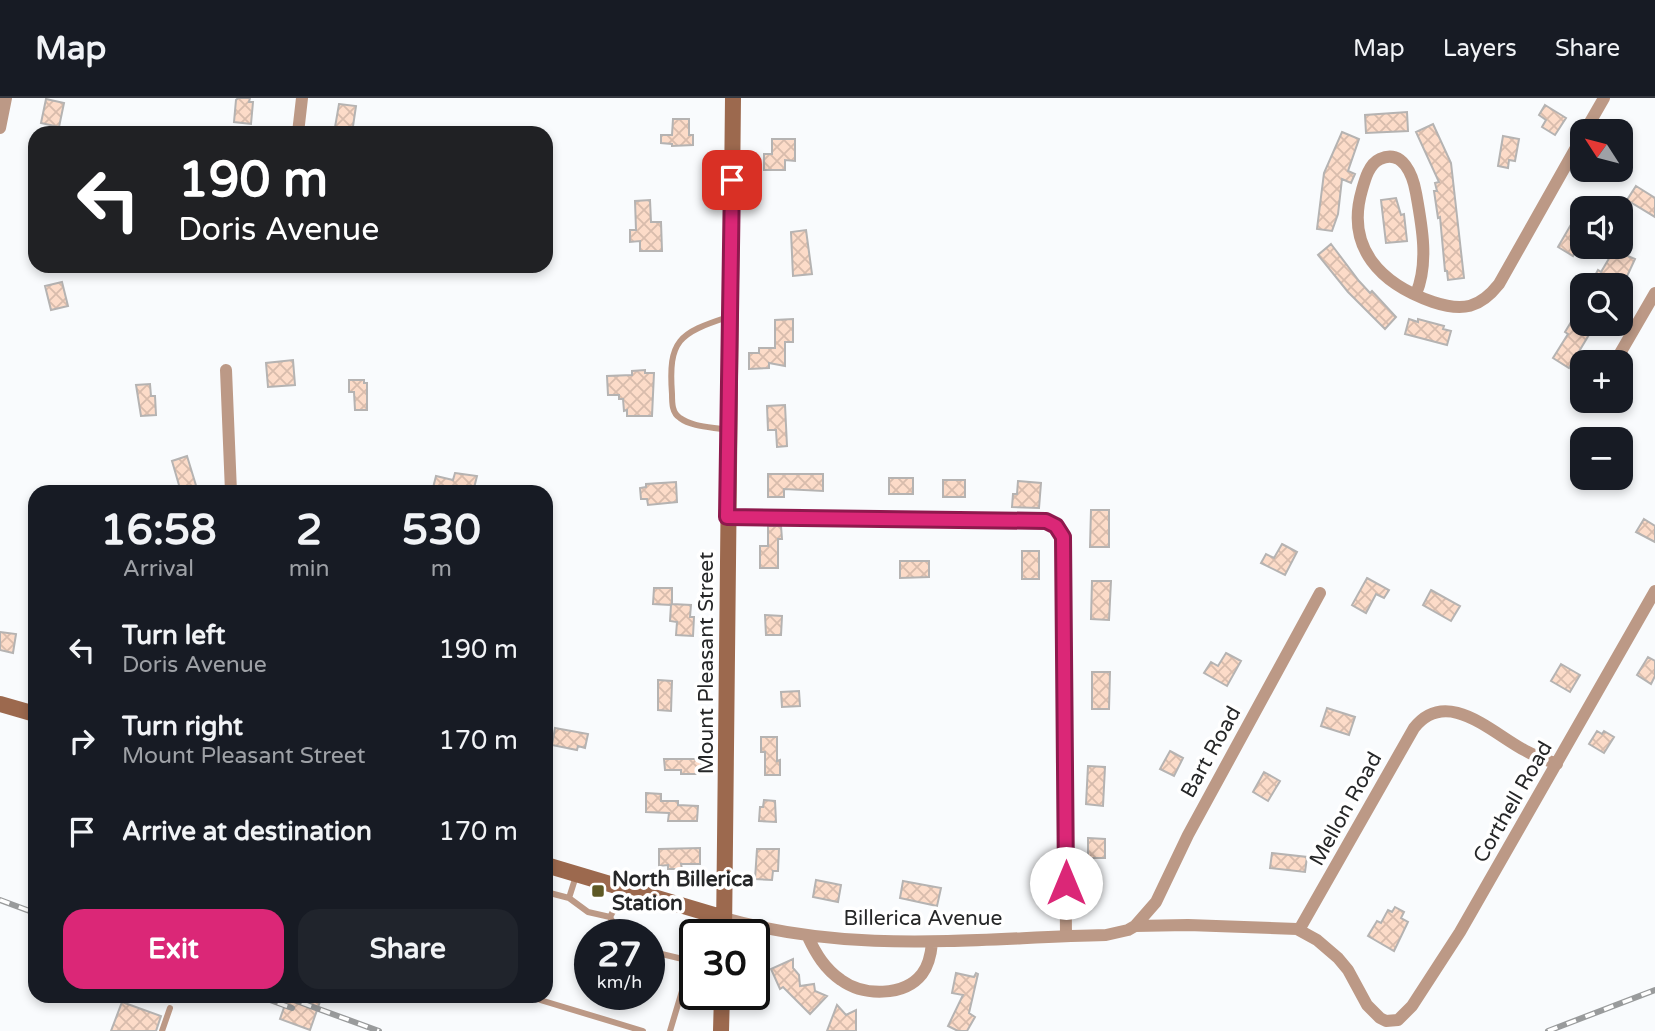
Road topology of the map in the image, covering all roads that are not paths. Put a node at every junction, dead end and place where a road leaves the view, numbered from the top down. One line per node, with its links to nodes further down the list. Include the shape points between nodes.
1 (6, 98): 7 (street)
2 (302, 98): 6 (street)
3 (733, 98): 11 (main road, Mount Pleasant Street)
4 (1604, 98): 5 (street)
5 (1592, 119)
6 (299, 126)
7 (0, 128)
8 (1570, 158): 10 (street, via 1499,284 1485,300 1453,307)
9 (1655, 293): 12 (street)
10 (1416, 294): 10 (street, via 1381,273 1358,236 1366,177 1375,163 1387,157 1405,163 1416,192 1423,265)
11 (730, 316): 14 (main road, Mount Pleasant Street); 14 (lane, via 682,339 671,355 676,416)
12 (1622, 350)
13 (226, 370): 15 (street)
14 (729, 430): 16 (main road, Mount Pleasant Street)
15 (231, 485)
16 (727, 517): 29 (main road, Mount Pleasant Street); 33 (street, via 1046,521 1056,526 1063,537)
17 (1655, 591): 21 (street, Corthell Road)
18 (1320, 593): 30 (street, Bart Road, via 1156,902)
19 (0, 704): 20 (main road)
20 (28, 712)
21 (1557, 764): 32 (street, Mellon Road, via 1526,752 1456,711 1433,712 1414,728); 40 (street, Corthell Road, via 1461,932 1412,1006)
22 (553, 867): 23 (main road, Billerica Avenue)
23 (576, 874): 24 (main road, Billerica Avenue); 26 (lane)
24 (626, 888): 27 (lane); 28 (main road, Billerica Avenue)
25 (553, 894): 26 (lane)
26 (569, 898): 27 (lane, via 588,912)
27 (610, 917)
28 (706, 919)
29 (724, 919)
30 (1135, 926): 32 (street, Billerica Avenue); 33 (street, Billerica Avenue, via 1106,935)
31 (770, 930): 34 (street, Billerica Avenue)
32 (1299, 930): 40 (street, Billerica Avenue, via 1338,958 1372,1012)
33 (1066, 936): 35 (street, Billerica Avenue)
34 (808, 937): 35 (street, Billerica Avenue); 35 (street, via 818,959 842,982 869,992 901,989 921,975)
35 (932, 943)
36 (665, 955): 43 (lane, via 691,961)
37 (550, 1003): 42 (lane)
38 (170, 1008): 41 (lane)
39 (722, 1010): 44 (main road)
40 (1391, 1021)
41 (162, 1031)
42 (643, 1031)
43 (670, 1031)
44 (721, 1031)

